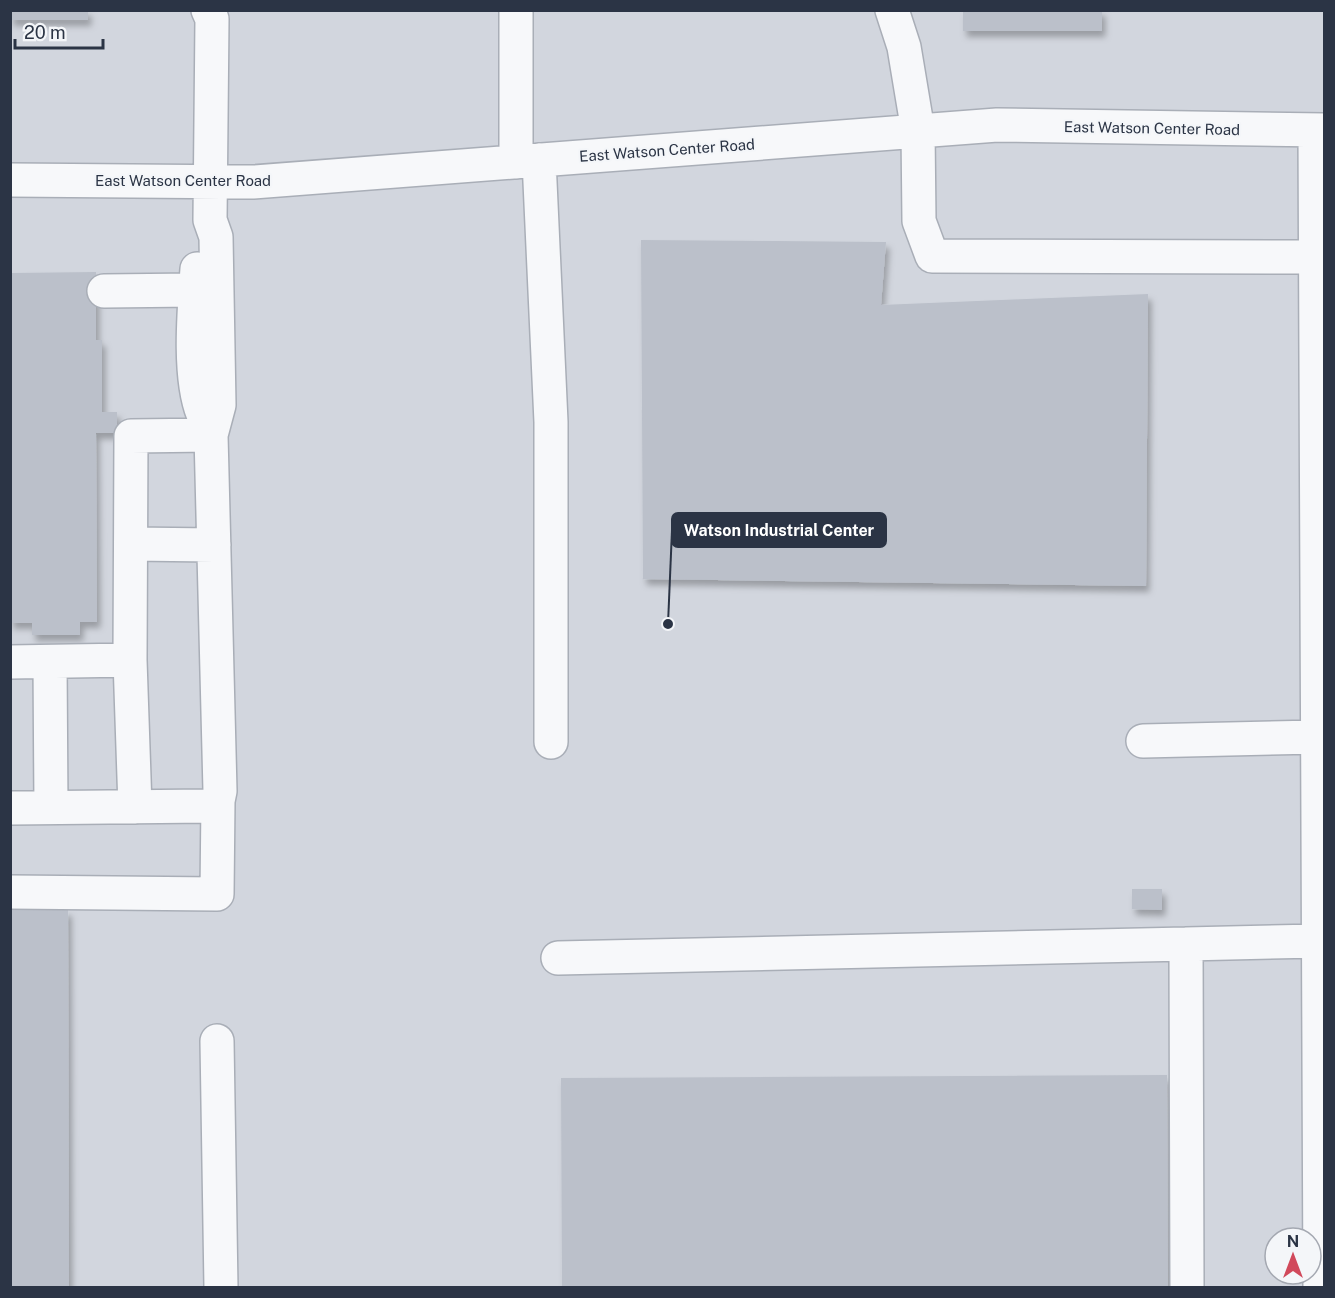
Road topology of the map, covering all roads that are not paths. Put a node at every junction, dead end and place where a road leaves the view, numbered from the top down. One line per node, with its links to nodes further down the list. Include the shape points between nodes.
1 (208, 10): 9 (street, via 212,19)
2 (525, 10): 4 (street)
3 (892, 10): 6 (street, via 904,47)
4 (516, 11): 7 (street)
5 (1320, 130): 6 (street, East Watson Center Road, via 997,125); 11 (street)
6 (918, 131): 7 (street, East Watson Center Road); 11 (street, via 919,221 932,256)
7 (528, 161): 9 (street, East Watson Center Road); 23 (street, via 550,422)
8 (10, 180): 9 (street, East Watson Center Road)
9 (212, 182): 10 (street)
10 (210, 220): 12 (street, via 200,236); 15 (street, via 216,237 219,405)
11 (1315, 257): 14 (street)
12 (195, 290): 13 (street); 15 (street, via 193,335 198,403)
13 (104, 291)
14 (1320, 294): 21 (street)
15 (211, 435): 16 (street, via 131,436); 17 (street)
16 (130, 544): 17 (street); 18 (street)
17 (214, 545): 24 (street)
18 (130, 660): 20 (street); 26 (street)
19 (10, 662): 20 (street)
20 (50, 662): 25 (street)
21 (1317, 736): 22 (street); 29 (street)
22 (1143, 741)
23 (550, 742)
24 (218, 801): 26 (street, via 209,806); 28 (street, via 217,894)
25 (51, 807): 26 (street); 27 (street)
26 (135, 807)
27 (10, 808)
28 (10, 892)
29 (1318, 941): 30 (street); 32 (street)
30 (1186, 944): 31 (street); 35 (street)
31 (558, 958)
32 (1322, 1028): 36 (street)
33 (217, 1041): 34 (street)
34 (221, 1287)
35 (1187, 1287)
36 (1320, 1287)

